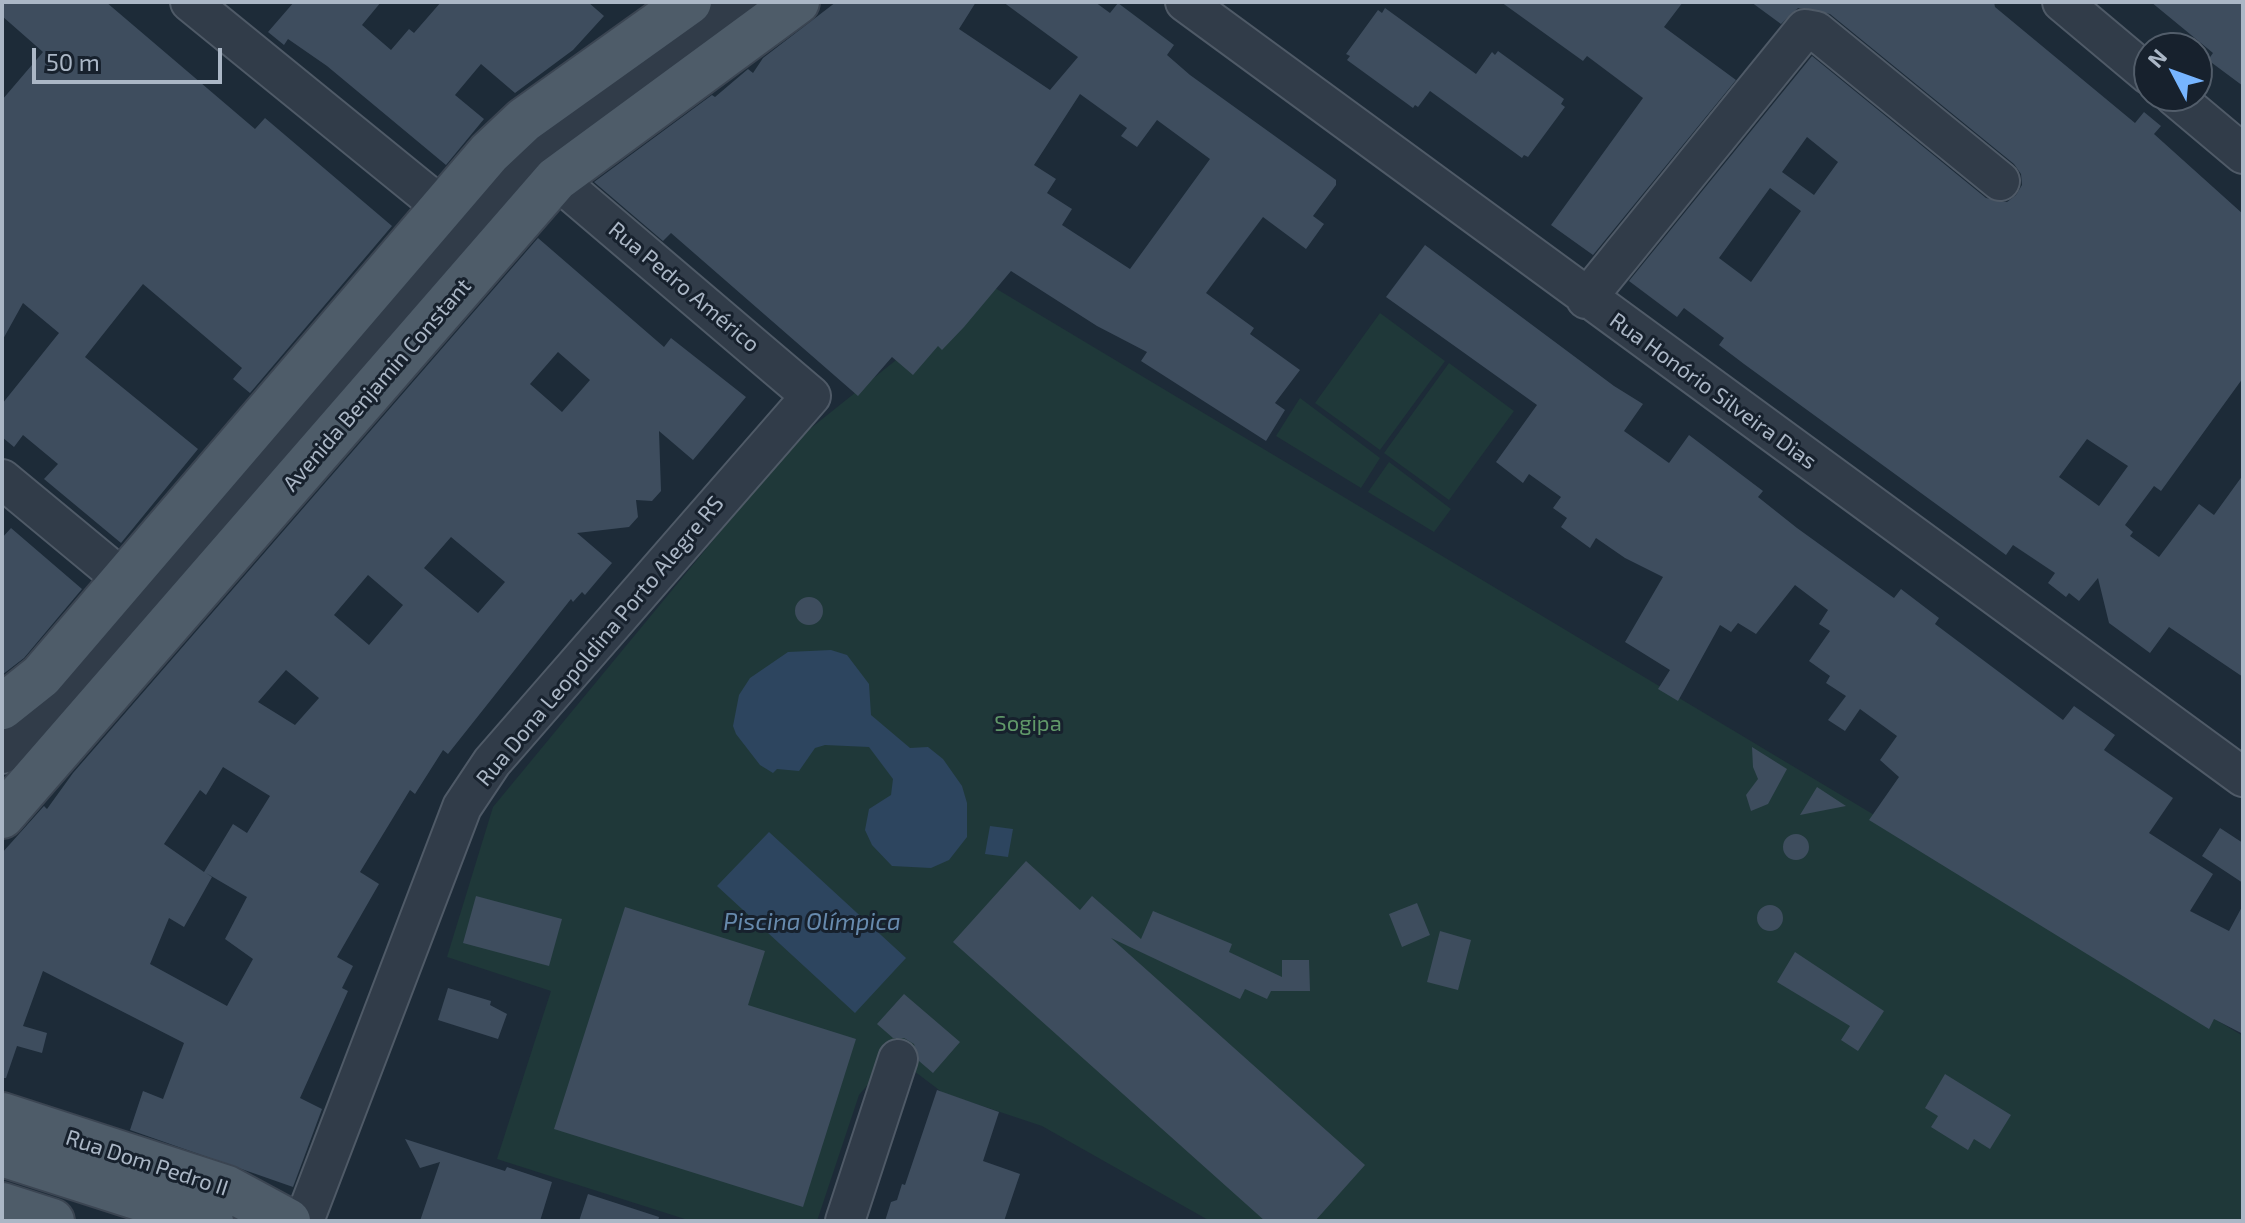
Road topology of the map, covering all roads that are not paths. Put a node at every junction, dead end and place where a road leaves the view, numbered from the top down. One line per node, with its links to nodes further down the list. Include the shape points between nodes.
1 (190, 2): 12 (street)
2 (745, 2): 14 (street, via 535,156)
3 (797, 2): 10 (main road, Avenida Benjamin Constant)
4 (1185, 2): 13 (street, Rua Honório Silveira Dias)
5 (2062, 2): 7 (street)
6 (673, 6): 12 (main road, via 524,120)
7 (2133, 62)
8 (2193, 112): 9 (street)
9 (2243, 154)
10 (556, 179): 15 (street, Rua Pedro Américo); 17 (main road, Avenida Benjamin Constant)
11 (2000, 181): 13 (street, via 1816,31 1805,29)
12 (442, 207): 16 (main road)
13 (1586, 299): 26 (street, Rua Honório Silveira Dias)
14 (399, 309): 16 (street); 17 (street); 24 (street, via 64,694)
15 (811, 396): 35 (street, Rua Dona Leopoldina Porto Alegre RS, via 492,762 462,807)
16 (271, 407): 19 (main road)
17 (321, 449): 22 (main road, Avenida Benjamin Constant)
18 (2, 479): 19 (street)
19 (124, 580): 20 (main road)
20 (41, 676): 21 (main road); 23 (street)
21 (2, 707)
22 (88, 717): 25 (street); 27 (main road, Avenida Benjamin Constant)
23 (2, 731)
24 (2, 754)
25 (2, 772)
26 (2243, 777)
27 (2, 816)
28 (898, 1059): 36 (street)
29 (2, 1115): 34 (main road, Rua Dom Pedro II, via 227,1188)
30 (2, 1154): 33 (main road)
31 (2, 1205): 32 (main road)
32 (52, 1221)
33 (211, 1221)
34 (288, 1221)
35 (304, 1221)
36 (845, 1221)

